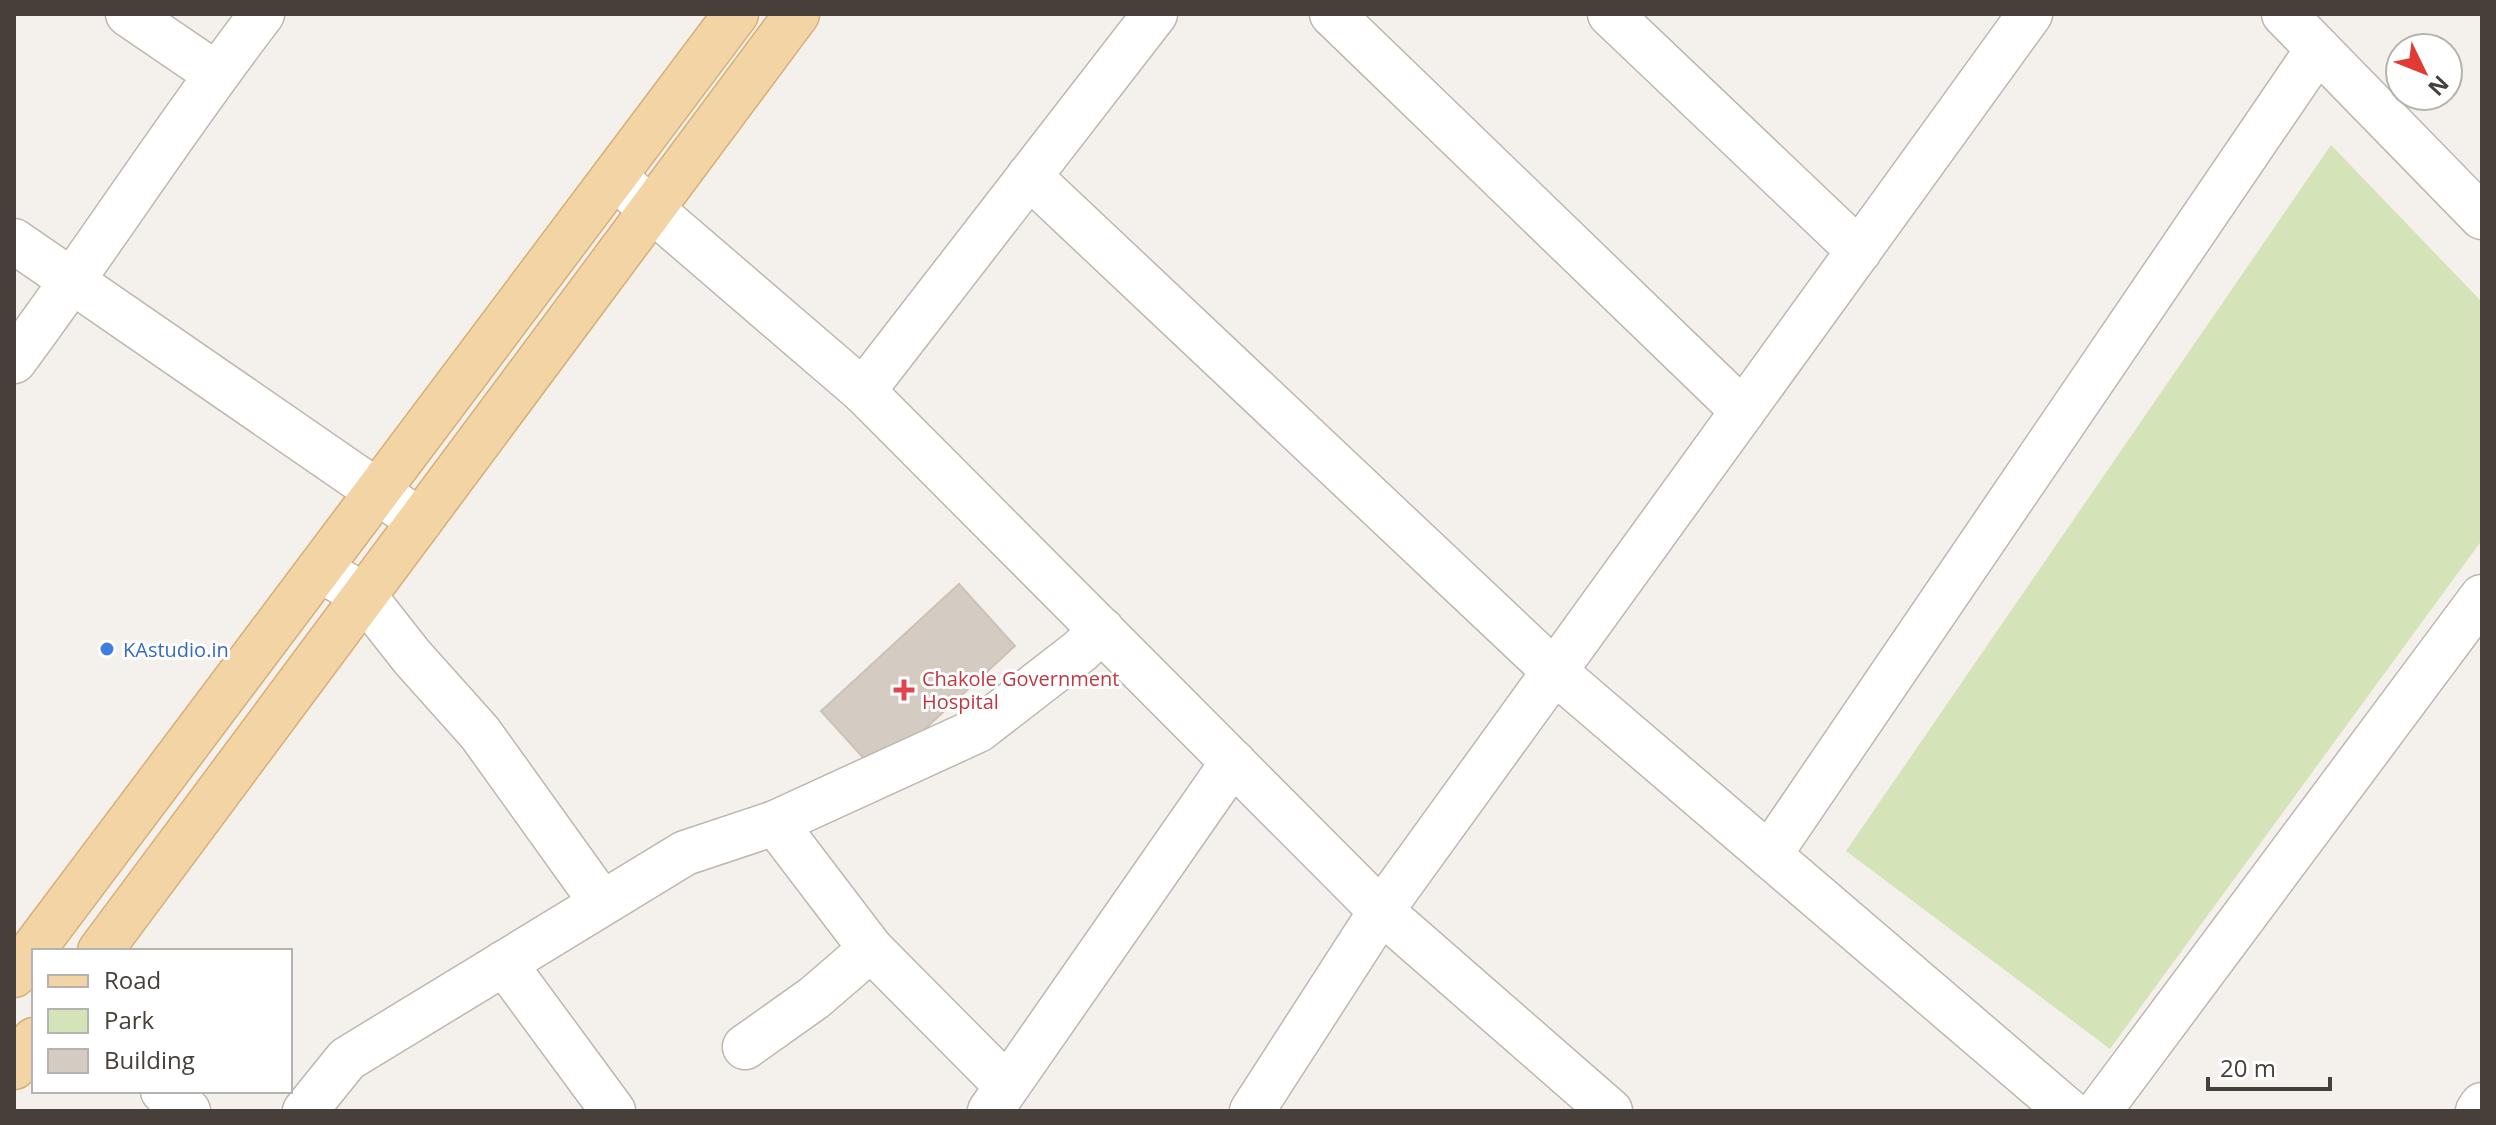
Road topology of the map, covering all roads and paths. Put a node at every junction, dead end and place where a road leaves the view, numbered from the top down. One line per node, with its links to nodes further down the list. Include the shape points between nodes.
1 (128, 14): 11 (street)
2 (262, 14): 11 (street)
3 (736, 14): 13 (main road)
4 (797, 14): 14 (main road)
5 (1155, 14): 12 (street)
6 (1332, 14): 21 (street)
7 (1610, 14): 17 (street)
8 (2030, 14): 17 (street)
9 (2284, 14): 10 (street)
10 (2318, 49): 15 (street); 31 (street)
11 (216, 74): 18 (street)
12 (1029, 176): 20 (street); 28 (street)
13 (614, 177): 14 (street); 22 (main road)
14 (651, 210): 20 (street); 23 (main road)
15 (2482, 217)
16 (14, 241): 18 (street)
17 (1859, 251): 21 (street)
18 (72, 283): 19 (street); 22 (street)
19 (14, 361)
20 (863, 391): 27 (street)
21 (1743, 411): 28 (street)
22 (378, 491): 23 (street); 24 (main road)
23 (420, 521): 25 (main road)
24 (320, 569): 25 (street); 34 (main road)
25 (364, 596): 32 (street, via 480,733); 35 (main road)
26 (2482, 597): 50 (street)
27 (1102, 630): 29 (street); 30 (street, via 978,730)
28 (1554, 671): 31 (street); 33 (street)
29 (1233, 762): 33 (street); 42 (street)
30 (775, 823): 32 (street, via 685,853); 36 (street)
31 (1769, 855): 49 (street)
32 (602, 903): 37 (street)
33 (1381, 911): 47 (street); 48 (street)
34 (42, 949)
35 (101, 949)
36 (871, 949): 39 (street); 42 (street)
37 (504, 963): 45 (street, via 347,1059); 46 (street)
38 (32, 1043): 40 (main road)
39 (745, 1047)
40 (14, 1067)
41 (166, 1093): 44 (street)
42 (999, 1099)
43 (2482, 1105): 51 (street)
44 (188, 1111)
45 (305, 1111)
46 (613, 1111)
47 (1252, 1111)
48 (1610, 1111)
49 (2068, 1111)
50 (2099, 1111)
51 (2478, 1111)

